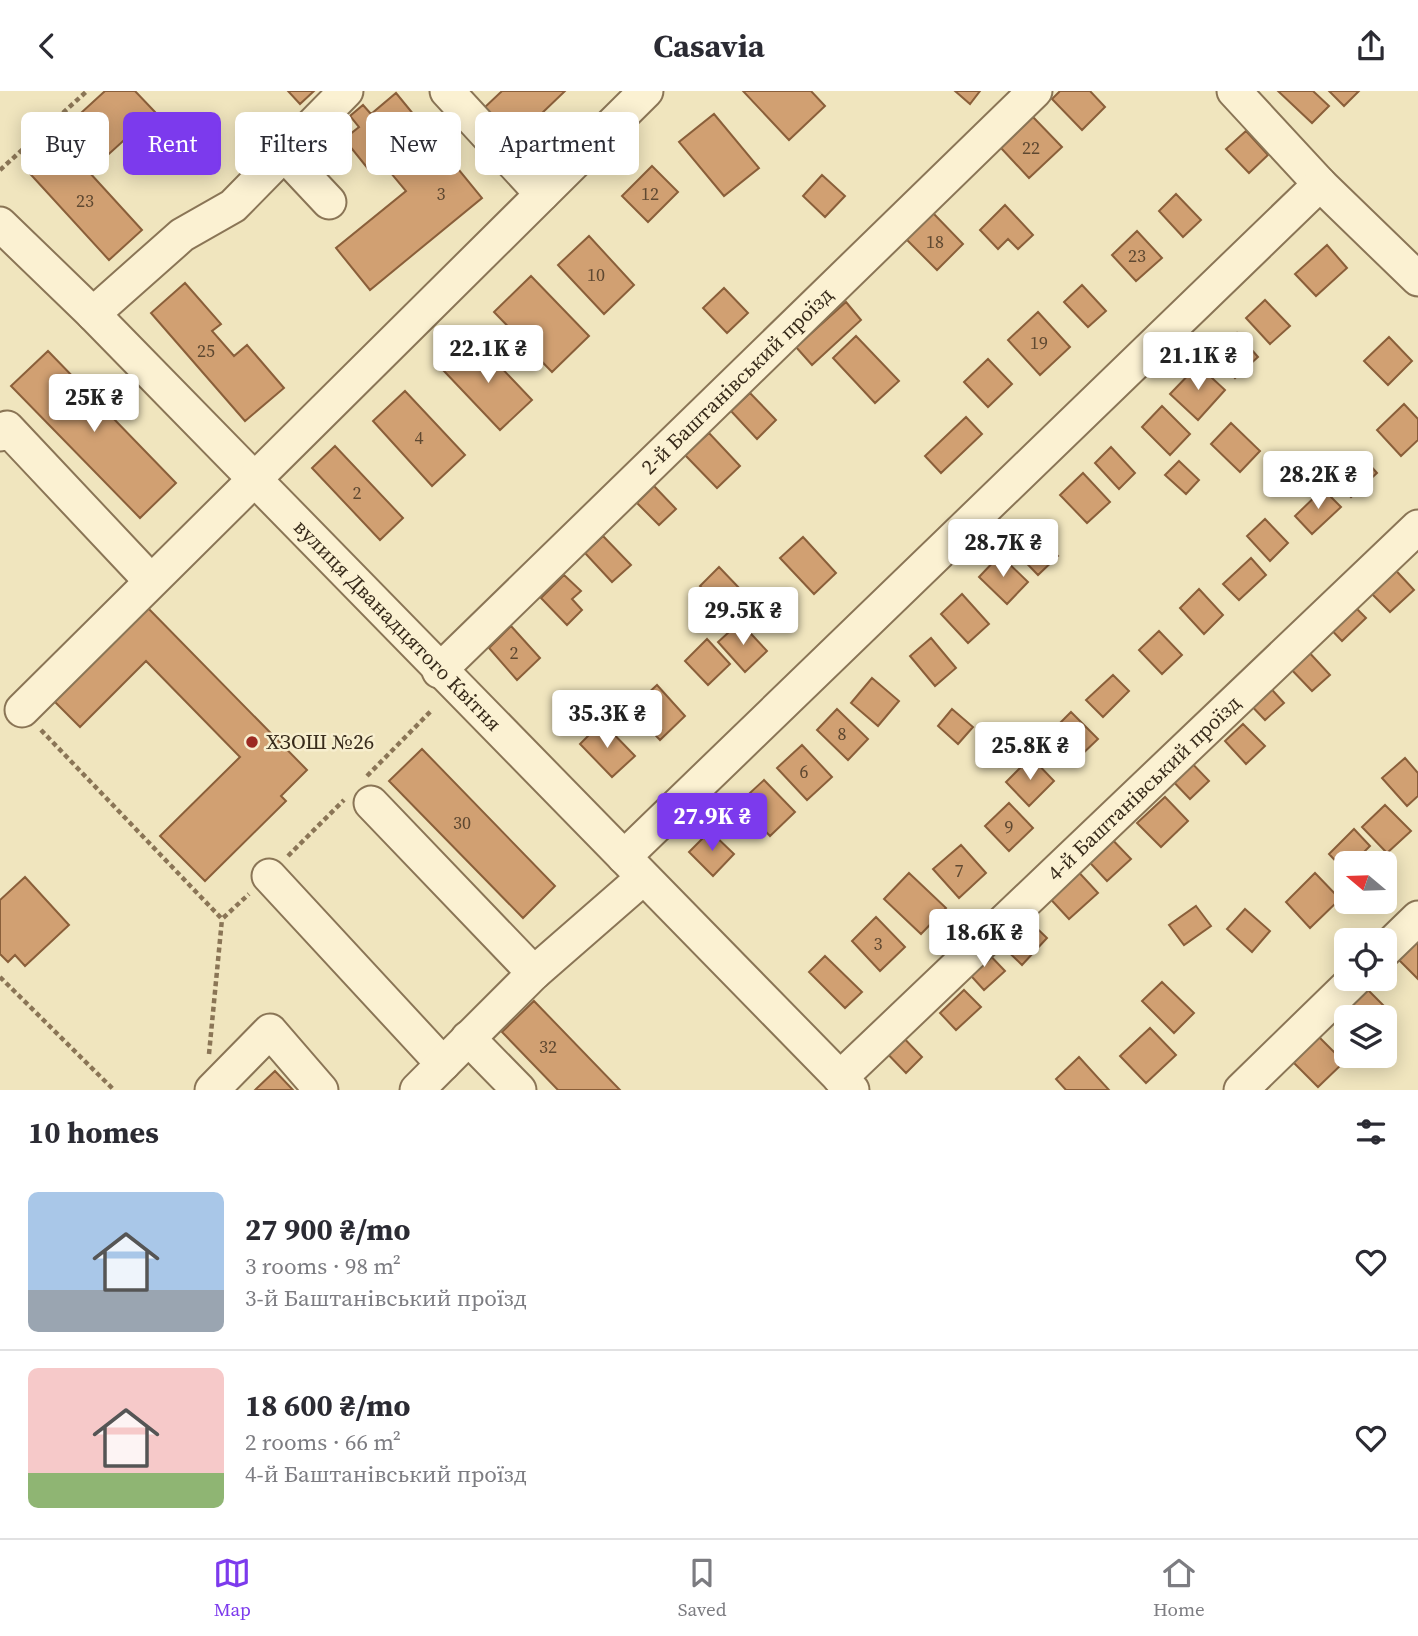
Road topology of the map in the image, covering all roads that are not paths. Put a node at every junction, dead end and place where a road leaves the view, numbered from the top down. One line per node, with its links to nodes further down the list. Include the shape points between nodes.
1 (346, 91): 6 (street)
2 (447, 91): 10 (street)
3 (646, 91): 10 (street)
4 (1035, 91): 19 (street, 2-й Баштанівський проїзд)
5 (1234, 91): 9 (street)
6 (325, 112)
7 (262, 175): 14 (street, via 233,206 182,235)
8 (304, 175): 11 (street)
9 (1320, 184): 13 (street); 22 (street)
10 (542, 194): 16 (street)
11 (330, 202)
12 (0, 224): 14 (street, вулиця Дванадцятого Квітня)
13 (1418, 279)
14 (93, 314): 16 (street, вулиця Дванадцятого Квітня)
15 (0, 434): 18 (street, via 6,428)
16 (255, 479): 18 (street); 19 (street, вулиця Дванадцятого Квітня)
17 (1418, 527): 31 (street, 4-й Баштанівський проїзд)
18 (150, 580): 20 (street)
19 (439, 671): 22 (street, вулиця Дванадцятого Квітня)
20 (22, 710)
21 (371, 803): 26 (street)
22 (634, 868): 26 (street); 31 (street, вулиця Дванадцятого Квітня)
23 (269, 876): 29 (street)
24 (1418, 918): 25 (street)
25 (1397, 938)
26 (534, 973): 28 (street)
27 (1343, 991): 35 (street)
28 (468, 1038): 29 (street); 34 (street)
29 (443, 1064): 33 (street)
30 (210, 1077): 32 (street, via 270,1031)
31 (846, 1084)
32 (320, 1090)
33 (417, 1090)
34 (519, 1090)
35 (1241, 1090)

